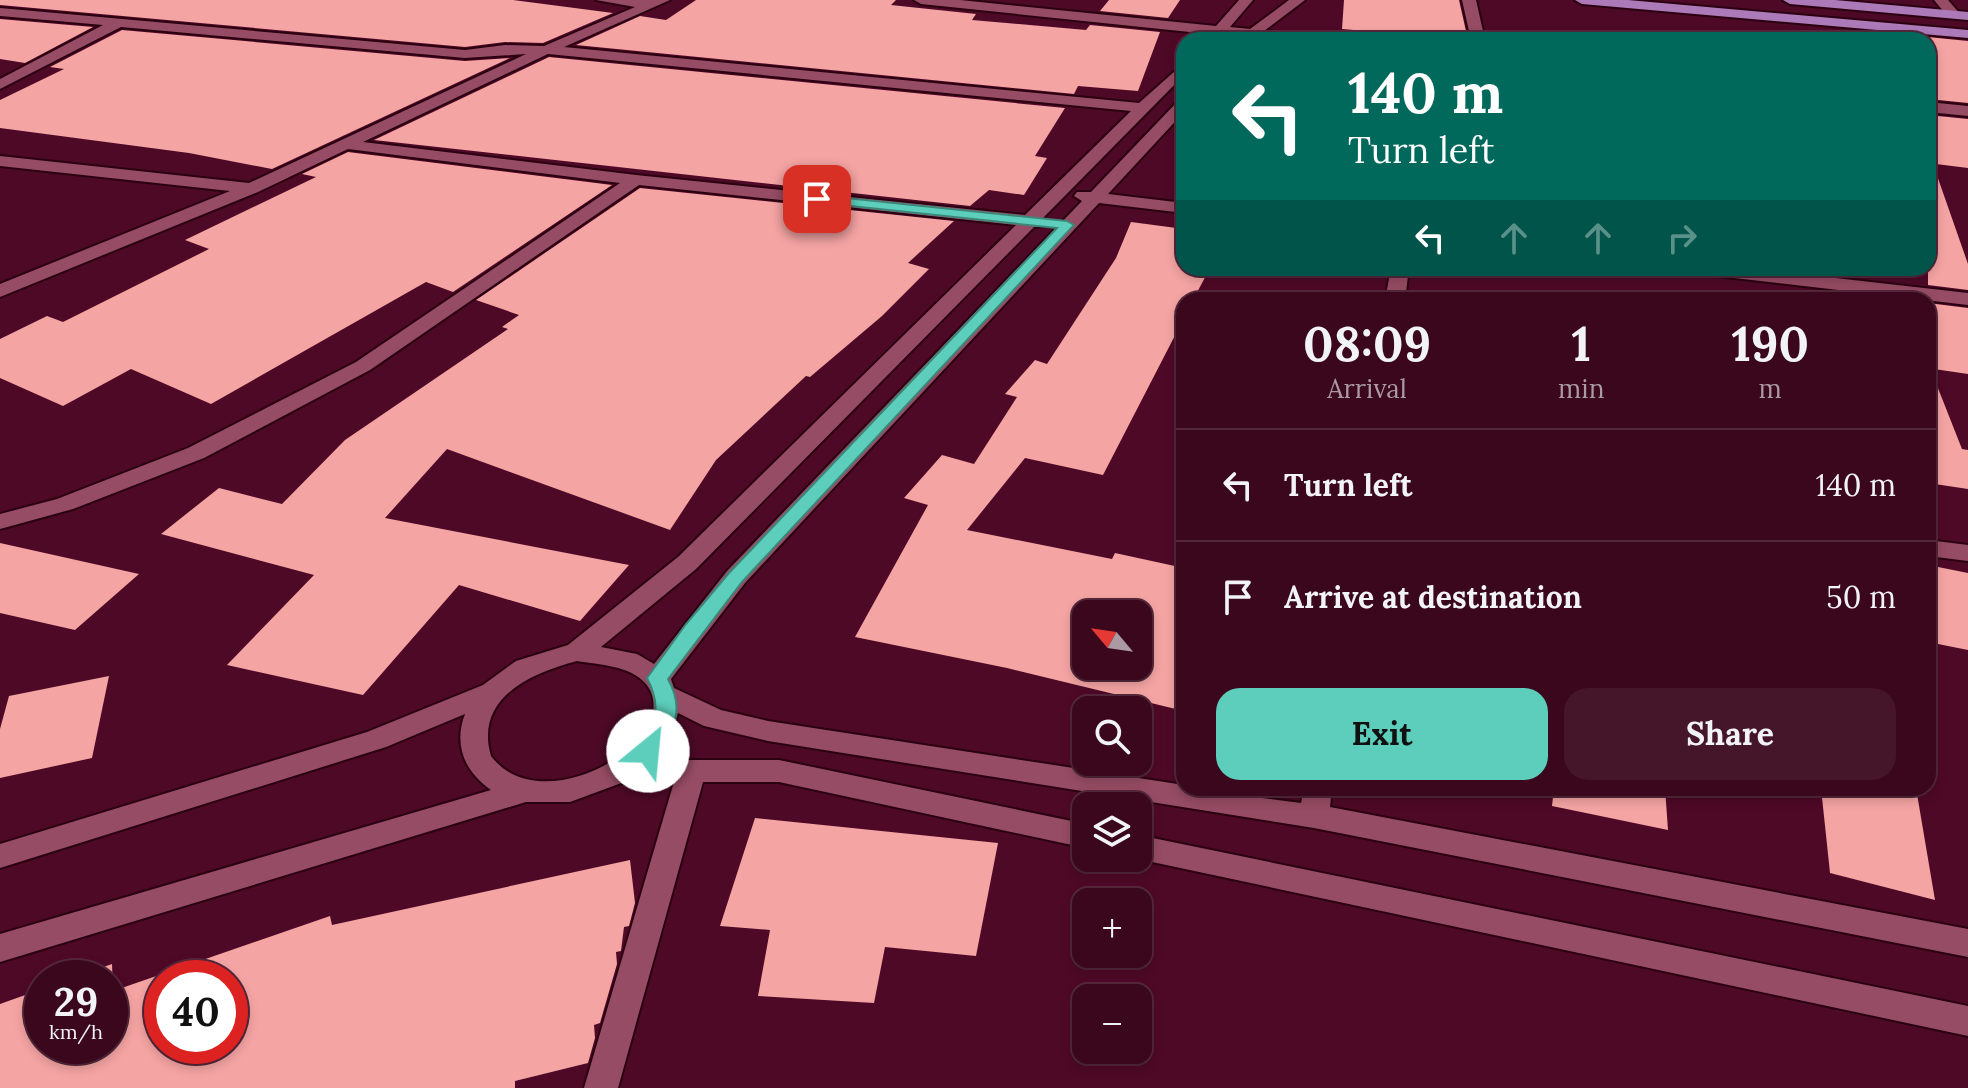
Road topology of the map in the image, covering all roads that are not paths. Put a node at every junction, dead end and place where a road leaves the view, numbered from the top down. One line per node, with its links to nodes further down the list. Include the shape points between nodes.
1 (603, 0): 10 (street)
2 (921, 0): 14 (street)
3 (1246, 0): 14 (street)
4 (1298, 0): 17 (street)
5 (1469, 0): 18 (street)
6 (1582, 0): 19 (main road)
7 (1790, 0): 12 (main road)
8 (1941, 0): 12 (street)
9 (0, 1): 20 (street, via 482,42)
10 (658, 2): 21 (street)
11 (0, 12): 13 (street)
12 (1961, 15)
13 (120, 22): 20 (street, via 465,54); 23 (street)
14 (1222, 29): 15 (street); 16 (street)
15 (1219, 32)
16 (1234, 32)
17 (1256, 32)
18 (1476, 32)
19 (1968, 34)
20 (505, 49): 21 (street)
21 (546, 50): 24 (street); 28 (street)
22 (1176, 75): 24 (street)
23 (0, 85)
24 (1143, 108): 32 (street)
25 (1936, 108): 27 (street)
26 (1176, 111): 33 (street)
27 (1968, 111)
28 (350, 145): 30 (street); 31 (street)
29 (0, 161): 31 (street)
30 (636, 180): 35 (street); 42 (street, via 363,366 196,453 65,504)
31 (252, 188): 38 (street)
32 (1057, 194): 33 (street); 35 (street)
33 (1093, 197): 34 (street); 36 (street)
34 (1176, 207)
35 (1029, 221): 36 (street); 45 (street, via 687,563)
36 (1067, 225): 46 (street, via 736,577)
37 (1768, 276): 39 (street)
38 (0, 291)
39 (1907, 292)
40 (1936, 295): 41 (street)
41 (1968, 299)
42 (0, 522)
43 (1936, 549): 44 (street)
44 (1968, 553)
45 (577, 652): 46 (street, via 608,653 639,663); 47 (street, via 539,661)
46 (662, 687): 48 (street, via 666,721 648,751); 50 (street, via 714,719 768,731)
47 (491, 692): 51 (street, via 471,734 475,757 493,777); 56 (street, via 376,740)
48 (623, 771): 49 (street); 51 (street, via 561,792)
49 (692, 771): 54 (street, via 779,771); 60 (street)
50 (1176, 784)
51 (526, 791): 58 (street)
52 (1270, 796): 53 (street)
53 (1316, 802): 57 (street)
54 (1072, 833)
55 (1152, 850): 59 (street)
56 (0, 856)
57 (1968, 943)
58 (0, 948)
59 (1968, 1021)
60 (601, 1088)

